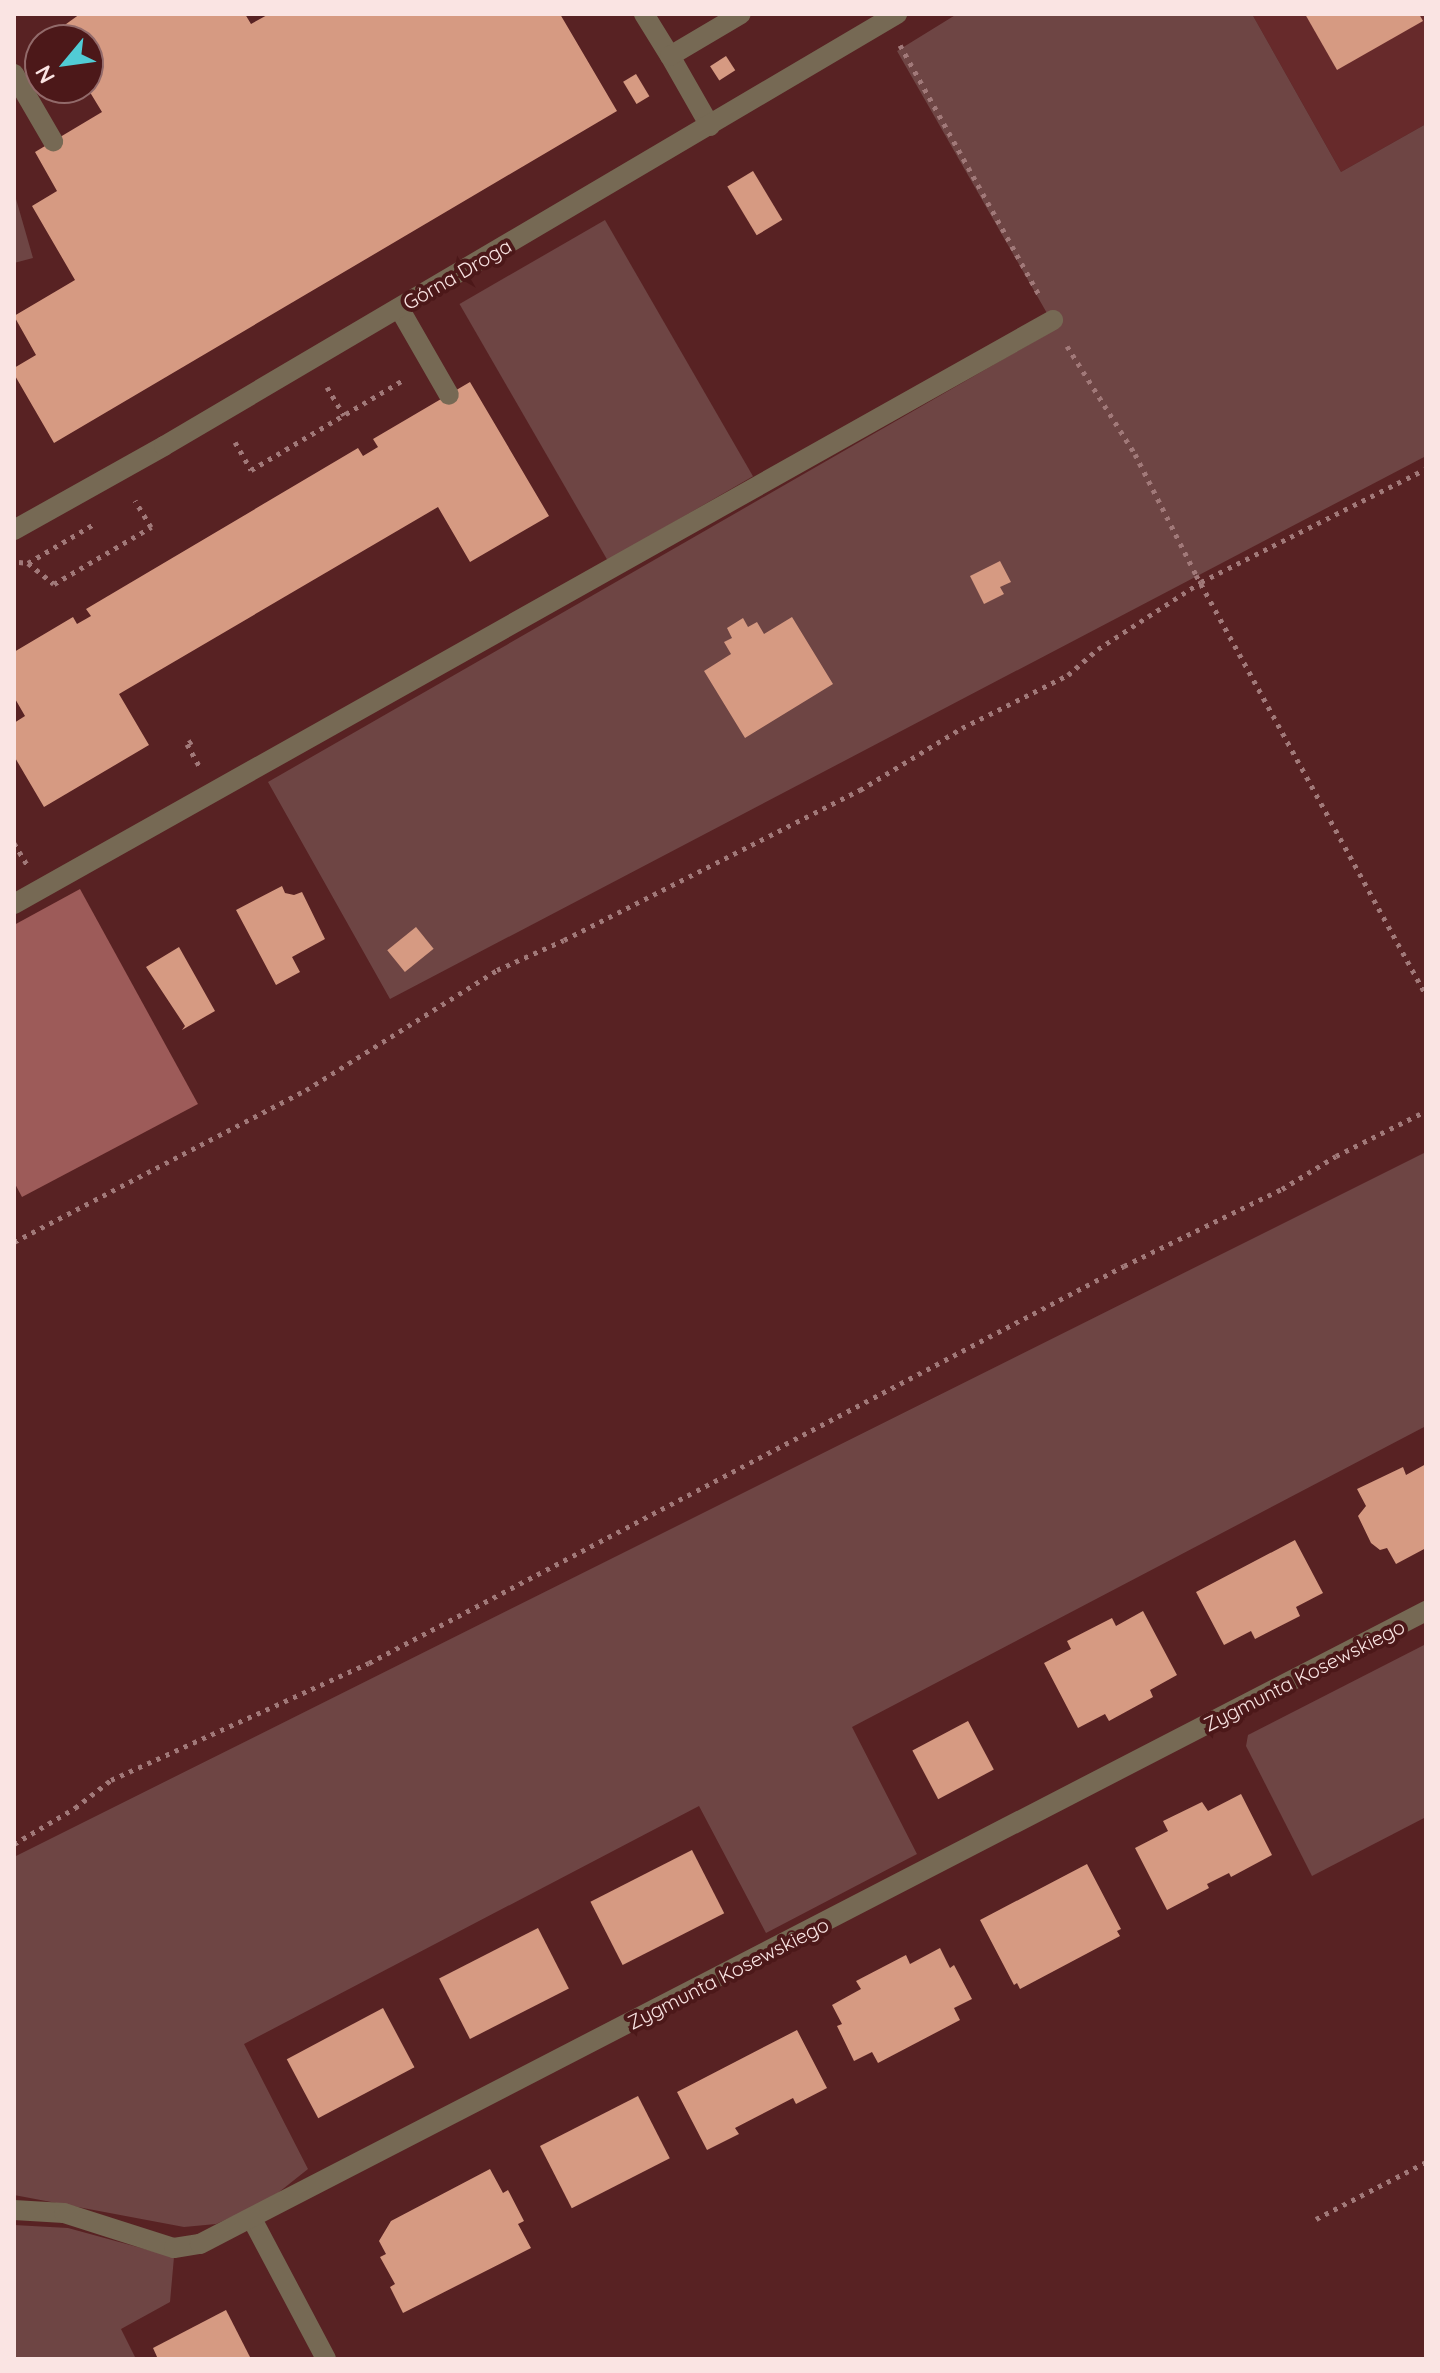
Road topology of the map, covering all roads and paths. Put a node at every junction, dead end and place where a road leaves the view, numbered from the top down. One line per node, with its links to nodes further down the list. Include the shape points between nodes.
1 (644, 14): 4 (street)
2 (741, 14): 4 (street)
3 (892, 17): 6 (street, Górna Droga); 9 (path)
4 (670, 56): 6 (street)
5 (14, 74): 7 (street)
6 (710, 126): 8 (street, Górna Droga)
7 (53, 141)
8 (399, 308): 12 (street); 17 (street, Górna Droga)
9 (1053, 320): 19 (path, via 1135,454); 20 (street)
10 (410, 376): 13 (path)
11 (327, 387): 13 (path)
12 (449, 395)
13 (344, 415): 14 (path, via 251,470)
14 (235, 442)
15 (1426, 469): 19 (path)
16 (135, 500): 18 (path, via 151,527 54,584)
17 (14, 530)
18 (28, 563)
19 (1201, 582): 21 (path); 23 (path, via 1098,649 1068,675 962,728 815,813 497,970 306,1090)
20 (14, 904)
21 (1426, 995)
22 (1426, 1111): 25 (path, via 382,1656 111,1780)
23 (14, 1242)
24 (1426, 1611): 28 (street, Zygmunta Kosewskiego)
25 (14, 1844)
26 (1426, 2162): 29 (path)
27 (14, 2210): 28 (street, Zygmunta Kosewskiego, via 64,2213 174,2248 200,2244)
28 (252, 2219): 30 (street)
29 (1316, 2219)
30 (326, 2359)

